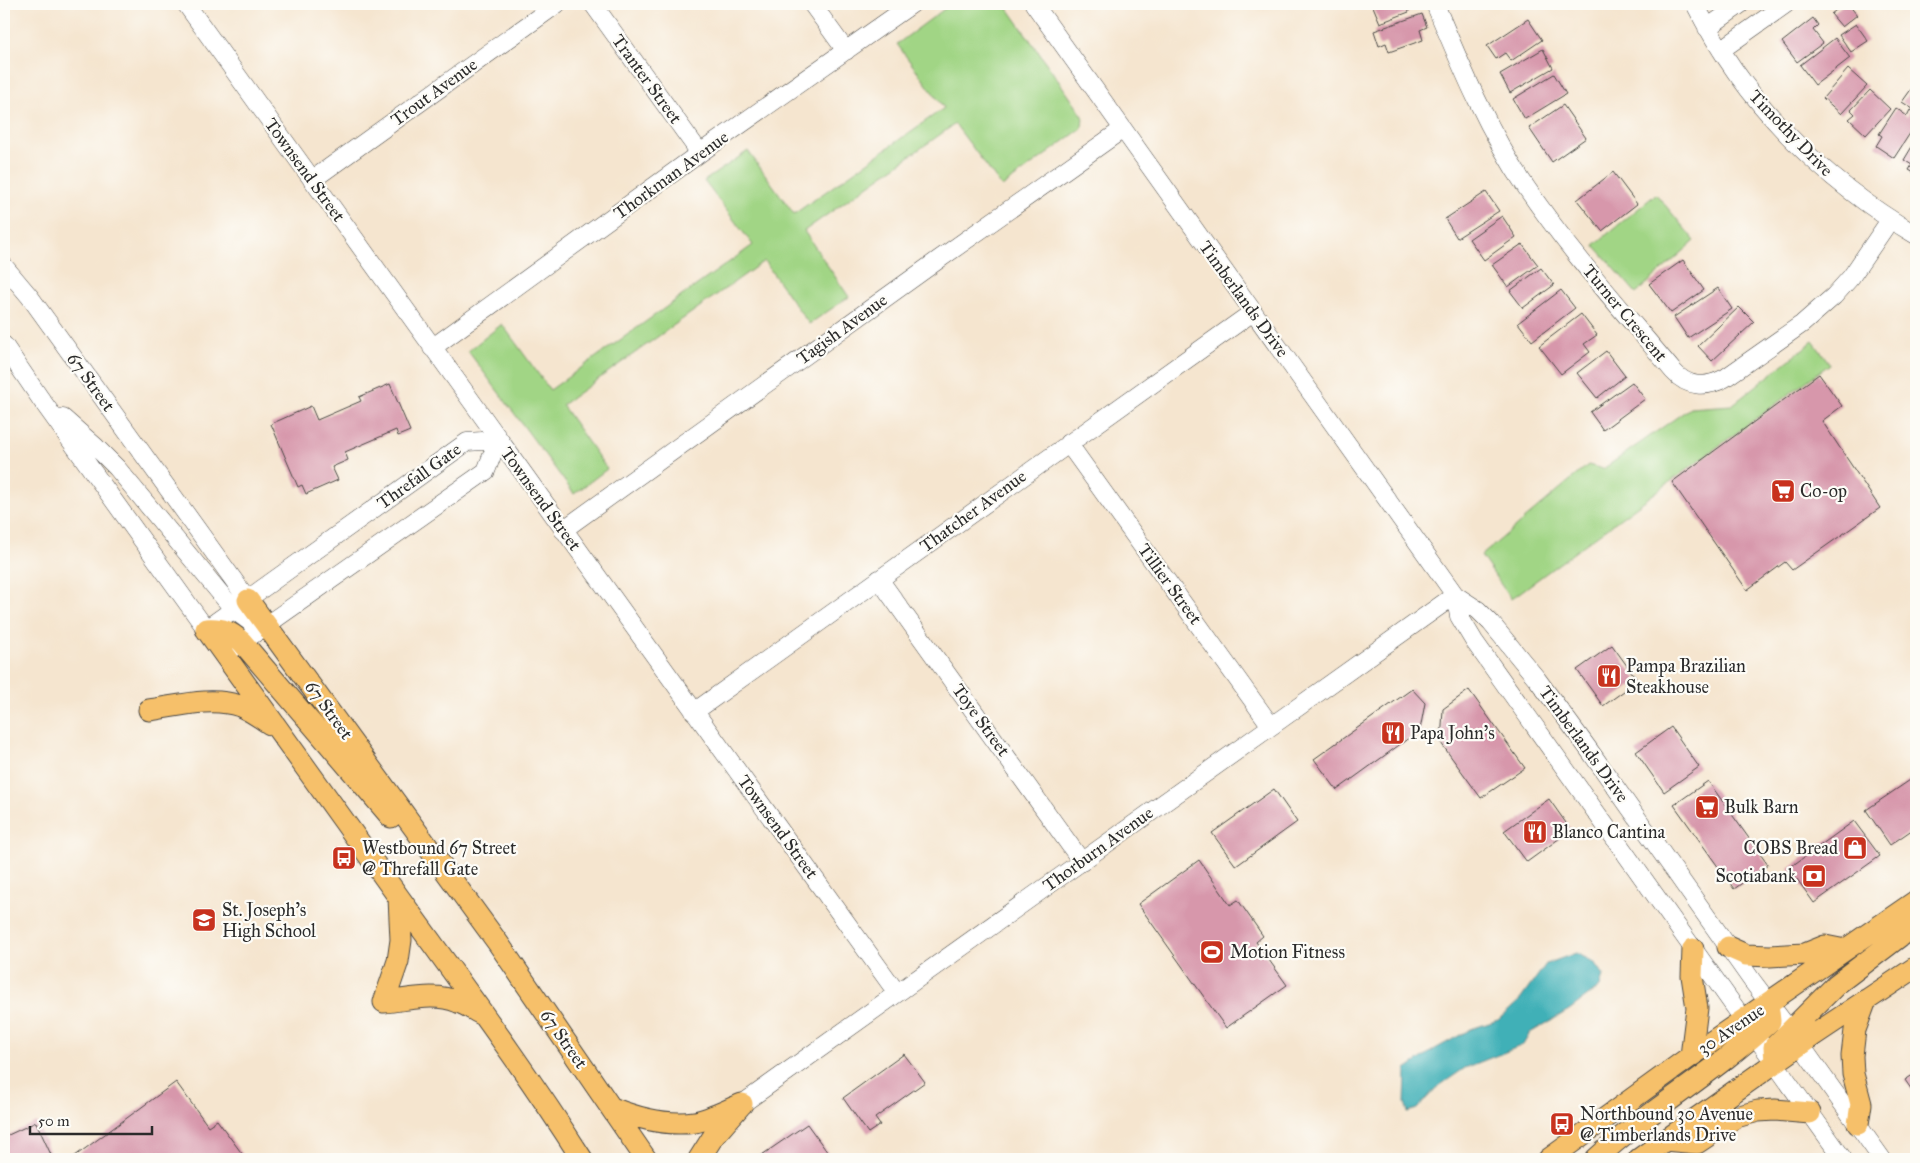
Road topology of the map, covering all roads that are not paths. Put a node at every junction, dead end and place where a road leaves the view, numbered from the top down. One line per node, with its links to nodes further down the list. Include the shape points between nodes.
1 (186, 4): 16 (street, Townsend Street)
2 (557, 4): 16 (street, Trout Avenue)
3 (593, 4): 15 (street, Tranter Street)
4 (812, 4): 13 (street)
5 (912, 4): 13 (street, Thorkman Avenue)
6 (1034, 4): 14 (street, Timberlands Drive)
7 (1435, 4): 17 (street, Turner Crescent, via 1482,108 1526,186 1581,261 1673,372 1688,383 1702,386 1725,378 1813,316 1851,277)
8 (1694, 4): 11 (street, Timothy Drive)
9 (1741, 4): 11 (street)
10 (1786, 4): 12 (street)
11 (1707, 28): 12 (street, Timothy Drive)
12 (1721, 50): 17 (street, Timothy Drive, via 1757,101 1803,151 1830,176)
13 (846, 51): 15 (street, Thorkman Avenue)
14 (1123, 130): 20 (street, Timberlands Drive); 26 (street, Tagish Avenue)
15 (700, 154): 22 (street, Thorkman Avenue)
16 (312, 180): 22 (street, Townsend Street)
17 (1890, 220): 18 (street, Timothy Drive)
18 (1916, 235)
19 (4, 266): 29 (street, 67 Street, via 30,297)
20 (1253, 312): 25 (street, Thatcher Avenue); 28 (street, Timberlands Drive)
21 (4, 344): 23 (street)
22 (432, 348): 24 (street, Townsend Street)
23 (40, 398): 29 (street, via 117,468); 31 (street)
24 (498, 440): 26 (street, Townsend Street); 29 (street, Threfall Gate, via 467,442); 30 (street, Threfall Gate, via 486,470)
25 (1068, 443): 27 (street, Thatcher Avenue); 36 (street, Tillier Street)
26 (563, 530): 35 (street, Townsend Street)
27 (879, 579): 35 (street, Thatcher Avenue); 38 (street, Toye Street)
28 (1455, 595): 36 (street, Thorburn Avenue); 43 (street, Timberlands Drive, via 1491,623 1537,679); 44 (street, Timberlands Drive, via 1459,616 1474,641)
29 (241, 605): 30 (main road, 67 Street); 31 (street, Threfall Gate)
30 (267, 625): 32 (street, Threfall Gate); 42 (main road, 67 Street)
31 (206, 629): 32 (main road, via 220,628); 33 (main road)
32 (242, 642): 33 (street, Threfall Gate); 42 (main road)
33 (225, 655): 37 (main road)
34 (149, 710): 37 (main road, via 224,702 242,706)
35 (694, 712): 47 (street, Townsend Street)
36 (1272, 726): 38 (street, Thorburn Avenue)
37 (278, 730): 39 (main road)
38 (1082, 862): 47 (street, Thorburn Avenue)
39 (399, 898): 50 (main road); 50 (main road, via 401,940 398,962 384,1002 444,998)
40 (1916, 901): 45 (main road, 30 Avenue)
41 (1916, 924): 52 (main road, via 1837,984 1803,1020)
42 (498, 943): 56 (main road, 67 Street)
43 (1728, 947): 45 (main road, via 1746,955 1770,956 1805,954 1825,946); 49 (street, Timberlands Drive)
44 (1693, 949): 51 (street, Timberlands Drive); 53 (main road, via 1692,976 1697,1008)
45 (1845, 950): 49 (main road, 30 Avenue)
46 (1916, 967): 48 (main road)
47 (897, 993): 55 (street, Thorburn Avenue)
48 (1866, 1000): 52 (main road); 58 (main road, via 1855,1030 1852,1056 1861,1104)
49 (1768, 1003): 51 (main road, 30 Avenue); 52 (street, Timberlands Drive)
50 (486, 1017): 60 (main road)
51 (1750, 1027): 53 (main road, 30 Avenue); 54 (street, Timberlands Drive); 64 (main road, via 1720,1064)
52 (1795, 1038): 54 (main road); 58 (street, Timberlands Drive)
53 (1691, 1056): 63 (main road, 30 Avenue)
54 (1774, 1062): 57 (street, Timberlands Drive); 59 (main road)
55 (742, 1104): 56 (main road, via 696,1122 637,1118); 62 (main road, via 713,1137)
56 (612, 1108): 61 (main road, 67 Street)
57 (1810, 1113): 59 (main road, via 1758,1111 1736,1116 1697,1143); 66 (street, Timberlands Drive)
58 (1858, 1124): 67 (street, Timberlands Drive)
59 (1665, 1140): 65 (main road)
60 (582, 1159)
61 (646, 1159)
62 (699, 1159)
63 (1549, 1159)
64 (1596, 1159)
65 (1639, 1159)
66 (1843, 1159)
67 (1882, 1159)

